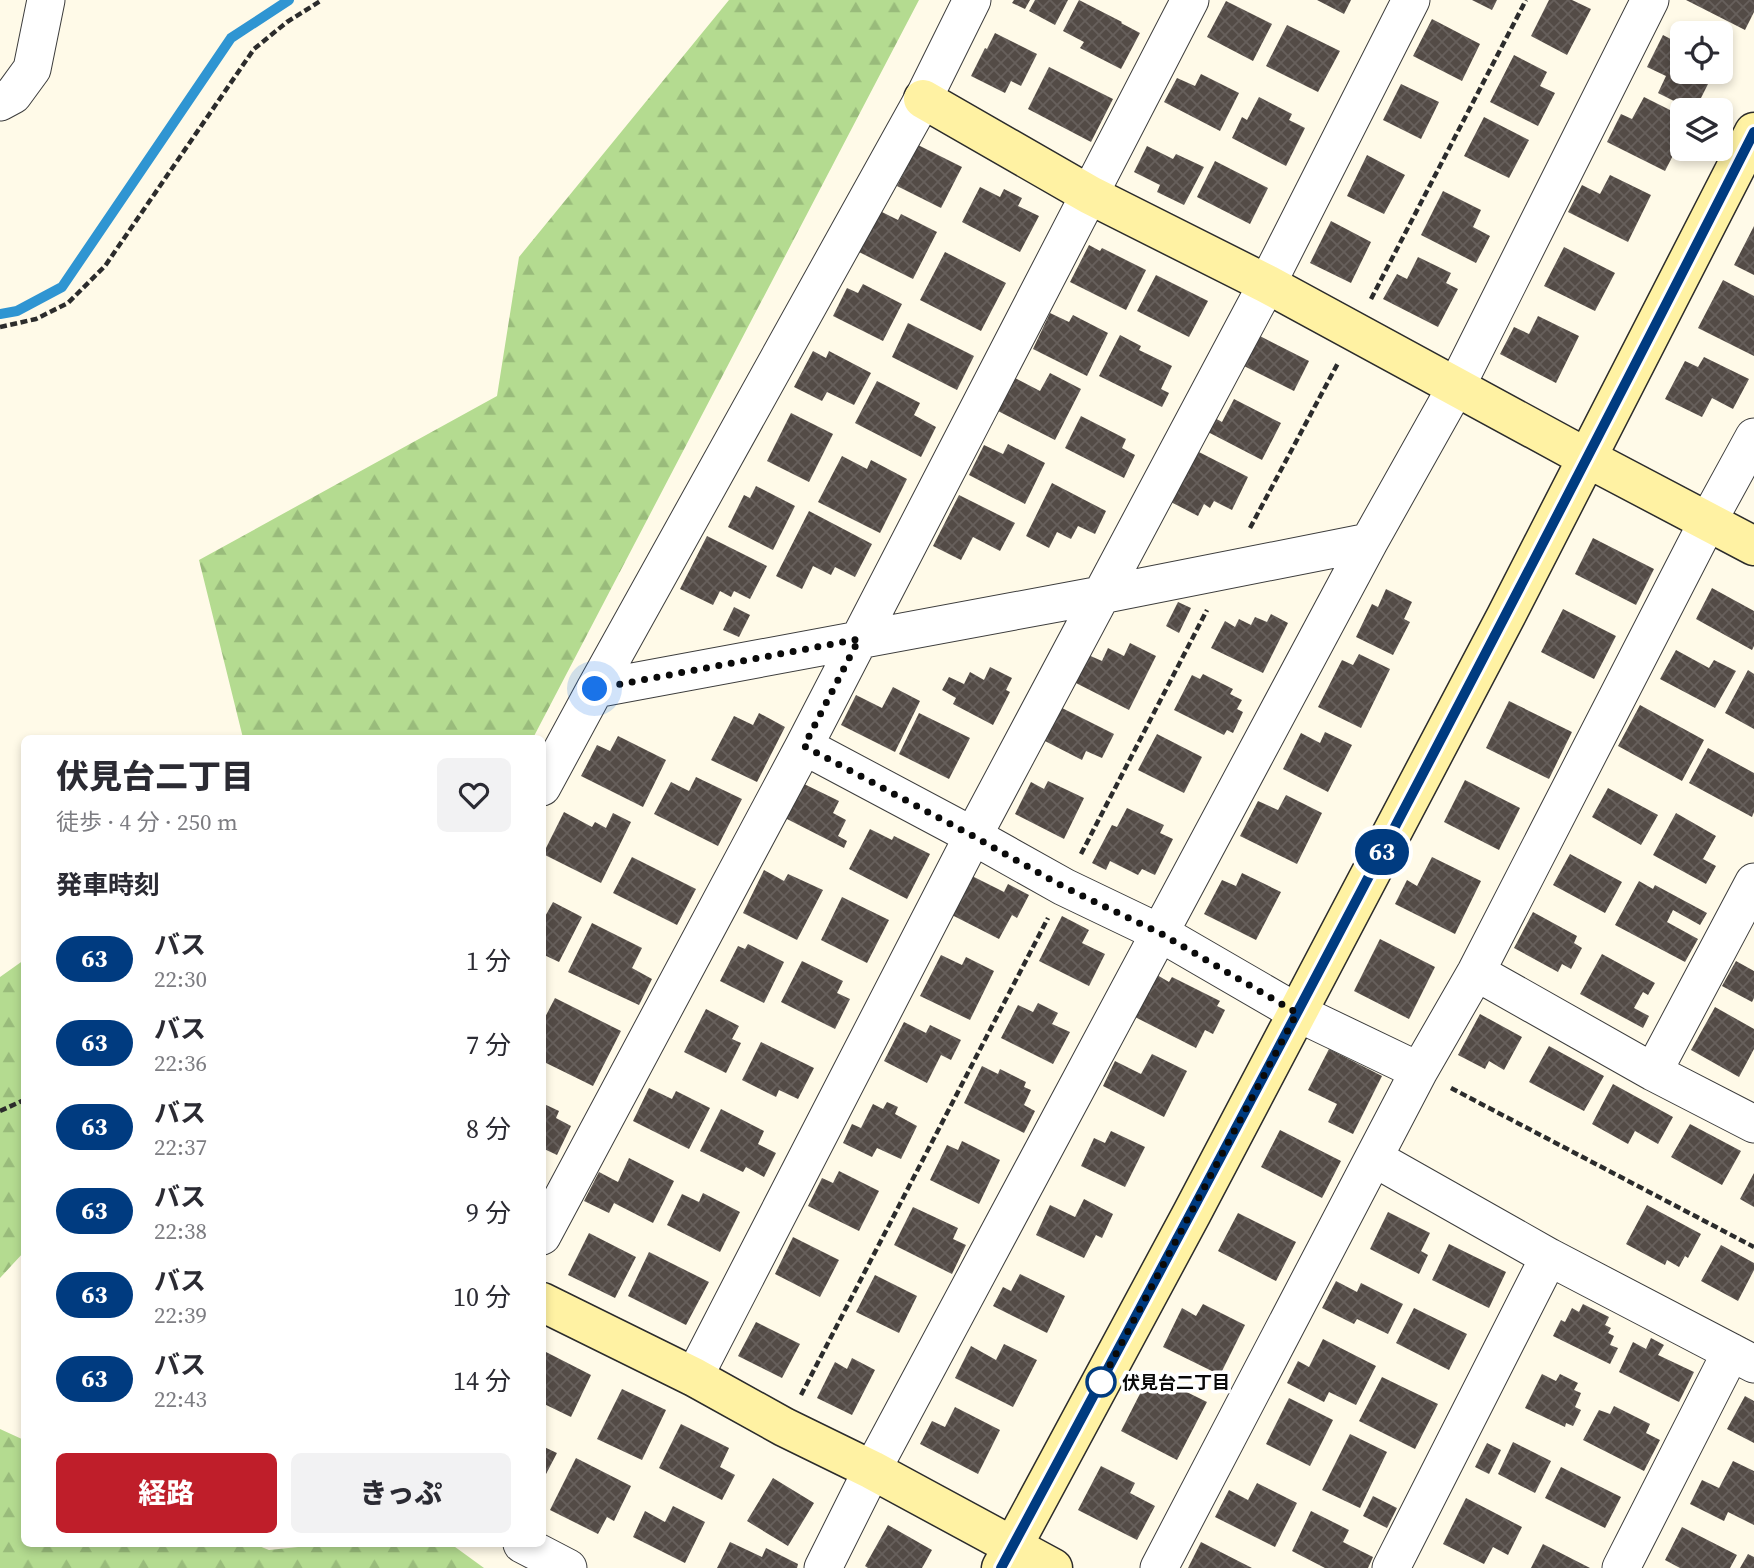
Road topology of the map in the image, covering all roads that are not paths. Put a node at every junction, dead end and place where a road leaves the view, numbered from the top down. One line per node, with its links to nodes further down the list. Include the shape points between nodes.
1 (46, 0): 7 (street, via 32,69 13,95)
2 (972, 0): 6 (street)
3 (1190, 0): 9 (street)
4 (1411, 0): 10 (street)
5 (1650, 0): 11 (street)
6 (923, 99): 9 (street); 19 (street)
7 (0, 102)
8 (1754, 132): 13 (street)
9 (1090, 195): 10 (street); 18 (street)
10 (1267, 284): 11 (street); 17 (street)
11 (1456, 387): 13 (street); 15 (street)
12 (1754, 437): 14 (street)
13 (1587, 458): 14 (street); 26 (street)
14 (1708, 521): 16 (street); 25 (street)
15 (1369, 542): 17 (street); 24 (street)
16 (1754, 546)
17 (1101, 595): 18 (street); 22 (street)
18 (859, 639): 19 (street); 20 (street)
19 (595, 689): 21 (street)
20 (804, 746): 22 (street); 31 (street)
21 (546, 780)
22 (973, 836): 24 (street); 35 (street)
23 (1754, 882): 28 (street)
24 (1160, 933): 26 (street); 36 (street)
25 (1476, 972): 27 (street); 28 (street)
26 (1297, 1013): 27 (street); 38 (street)
27 (1419, 1071): 30 (street)
28 (1653, 1072): 29 (street)
29 (1754, 1124)
30 (1374, 1158): 32 (street); 42 (street)
31 (546, 1229)
32 (1549, 1257): 34 (street); 43 (street)
33 (546, 1304): 35 (street)
34 (1743, 1358): 44 (street)
35 (694, 1377): 36 (street)
36 (872, 1470): 38 (street); 40 (street)
37 (528, 1547): 39 (street)
38 (1007, 1557): 41 (street)
39 (568, 1568)
40 (823, 1568)
41 (1053, 1568)
42 (1159, 1568)
43 (1391, 1568)
44 (1621, 1568)

